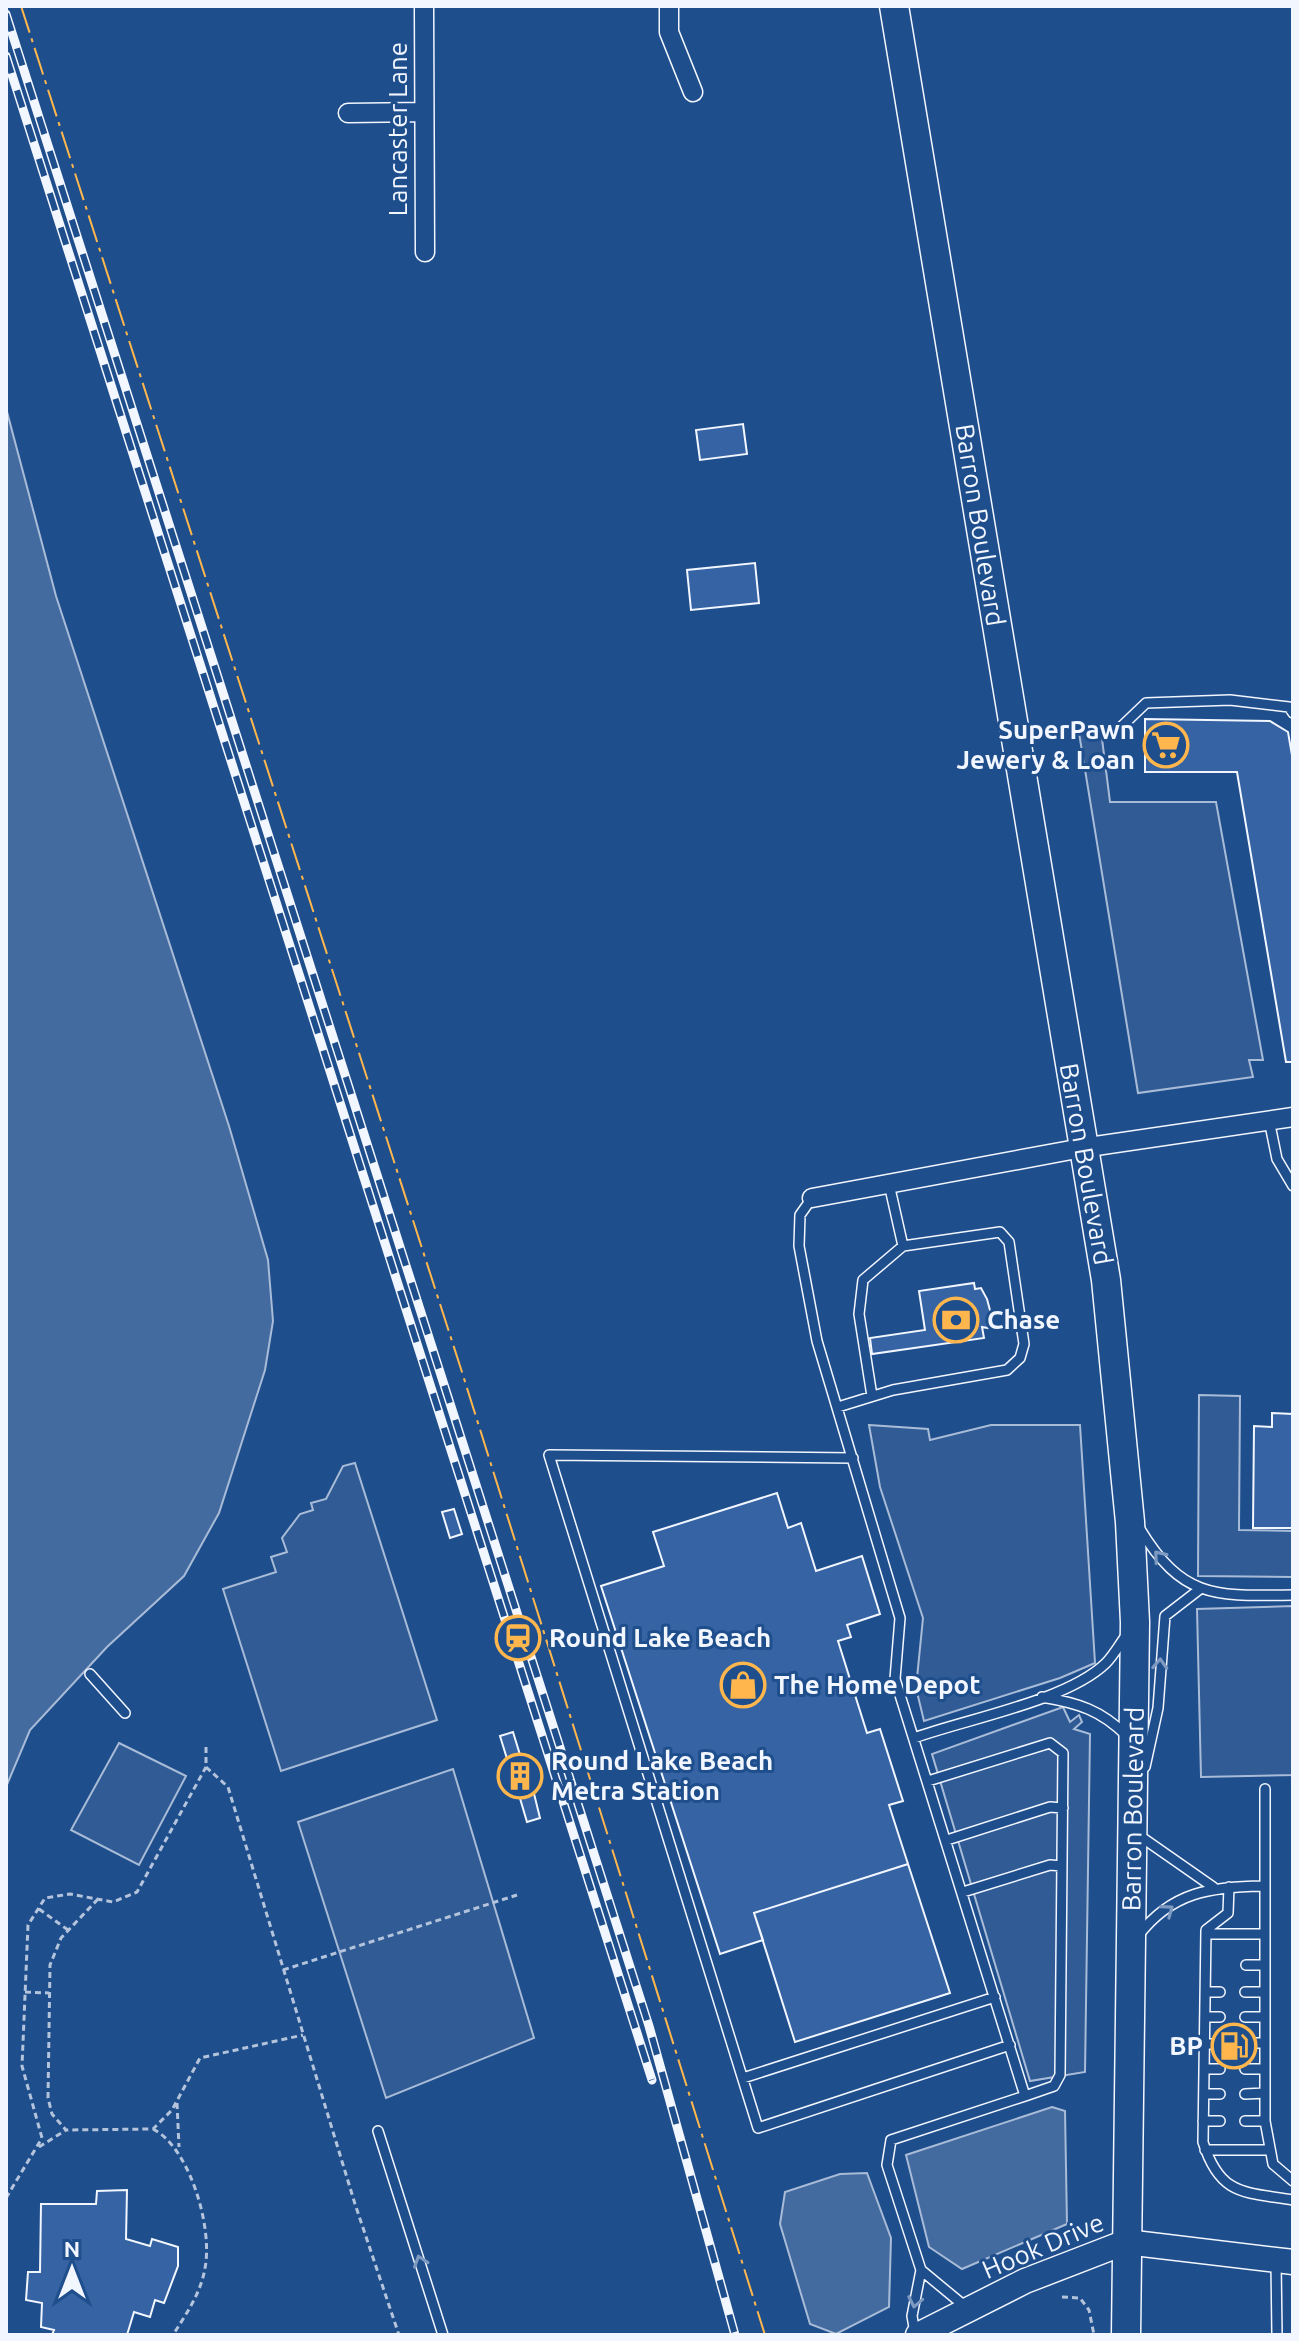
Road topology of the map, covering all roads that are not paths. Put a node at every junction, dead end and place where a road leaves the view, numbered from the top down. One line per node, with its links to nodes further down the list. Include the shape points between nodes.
1 (424, 6): 5 (street, Lancaster Lane)
2 (669, 6): 4 (street, via 669,32)
3 (894, 6): 12 (main road, Barron Boulevard)
4 (693, 92)
5 (424, 112): 6 (street); 7 (street, Lancaster Lane)
6 (348, 113)
7 (425, 252)
8 (1293, 713): 9 (lane, via 1289,707 1230,700 1146,703)
9 (1122, 726)
10 (1293, 1117): 11 (street)
11 (1269, 1120): 12 (street); 14 (lane, via 1277,1159)
12 (1082, 1148): 13 (street); 20 (main road, Barron Boulevard, via 1106,1280)
13 (889, 1184): 15 (street); 16 (lane)
14 (1293, 1186)
15 (812, 1198): 18 (lane, via 800,1215 799,1246 817,1341)
16 (903, 1246): 17 (lane, via 863,1280 859,1314); 17 (lane, via 1000,1232 1009,1242 1024,1344 1020,1358 1007,1370)
17 (872, 1396): 18 (lane)
18 (838, 1407): 19 (lane)
19 (853, 1458): 27 (lane, via 900,1618 895,1679); 64 (lane, via 549,1455)
20 (1129, 1512): 21 (lane, one-way to 20, via 1159,1561); 23 (main road, Barron Boulevard)
21 (1200, 1589): 22 (lane); 32 (lane, one-way to 21, via 1158,1708 1165,1616)
22 (1293, 1595)
23 (1135, 1622): 25 (lane, via 1106,1663); 28 (main road, Barron Boulevard)
24 (90, 1674): 26 (lane)
25 (1042, 1697): 27 (lane); 28 (lane, via 1083,1704 1111,1720)
26 (125, 1713)
27 (914, 1738): 29 (lane)
28 (1135, 1744): 32 (main road, Barron Boulevard)
29 (928, 1781): 31 (lane, via 1050,1743 1063,1753); 33 (lane)
30 (1265, 1789): 35 (lane)
31 (1063, 1808): 33 (lane, via 1050,1807); 34 (lane)
32 (1133, 1828): 36 (lane); 41 (main road, Barron Boulevard)
33 (947, 1840): 38 (lane)
34 (1062, 1866): 38 (lane, via 1050,1865); 69 (lane, via 1060,2075 1054,2086)
35 (1263, 1886): 37 (lane); 40 (lane)
36 (1213, 1887): 37 (lane); 41 (lane, one-way to 36, via 1165,1911)
37 (1229, 1887): 39 (lane, via 1228,1913)
38 (963, 1892): 50 (lane)
39 (1206, 1934): 40 (lane); 42 (lane)
40 (1264, 1934): 45 (lane)
41 (1131, 1945): 79 (main road, Barron Boulevard)
42 (1205, 1965): 43 (lane); 46 (lane)
43 (1220, 1965)
44 (1246, 1965): 45 (lane)
45 (1264, 1965): 49 (lane)
46 (1205, 1992): 47 (lane); 51 (lane)
47 (1220, 1992)
48 (1245, 1992): 49 (lane)
49 (1264, 1992): 54 (lane)
50 (995, 1997): 59 (lane); 64 (lane)
51 (1205, 2017): 52 (lane); 57 (lane)
52 (1220, 2017)
53 (1245, 2017): 54 (lane)
54 (1264, 2017): 56 (lane)
55 (1244, 2043): 56 (lane)
56 (1264, 2043): 63 (lane)
57 (1204, 2044): 58 (lane); 60 (lane)
58 (1219, 2044)
59 (1010, 2045): 64 (lane, via 758,2128); 69 (lane)
60 (1204, 2069): 61 (lane); 66 (lane)
61 (1220, 2069)
62 (1245, 2069): 63 (lane)
63 (1264, 2069): 65 (lane)
64 (743, 2078)
65 (1265, 2093): 68 (lane); 73 (lane)
66 (1204, 2094): 67 (lane); 70 (lane)
67 (1220, 2094)
68 (1245, 2094)
69 (1025, 2096): 81 (lane, via 891,2140 887,2165)
70 (1203, 2121): 71 (lane); 75 (lane)
71 (1220, 2121)
72 (1245, 2121): 73 (lane)
73 (1265, 2121): 76 (lane)
74 (378, 2131): 83 (lane, one-way to 74)
75 (1205, 2150): 76 (lane); 78 (lane, via 1210,2167 1235,2190)
76 (1270, 2150): 77 (lane, via 1273,2164)
77 (1293, 2181)
78 (1293, 2200)
79 (1126, 2242): 80 (street, Hook Drive); 82 (street, Hook Drive); 85 (main road, Barron Boulevard)
80 (1284, 2261): 86 (lane)
81 (921, 2270): 82 (lane); 84 (lane, one-way to 84, via 912,2316)
82 (969, 2309): 84 (street, Hook Drive)
83 (443, 2335)
84 (917, 2335)
85 (1126, 2335)
86 (1277, 2335)

